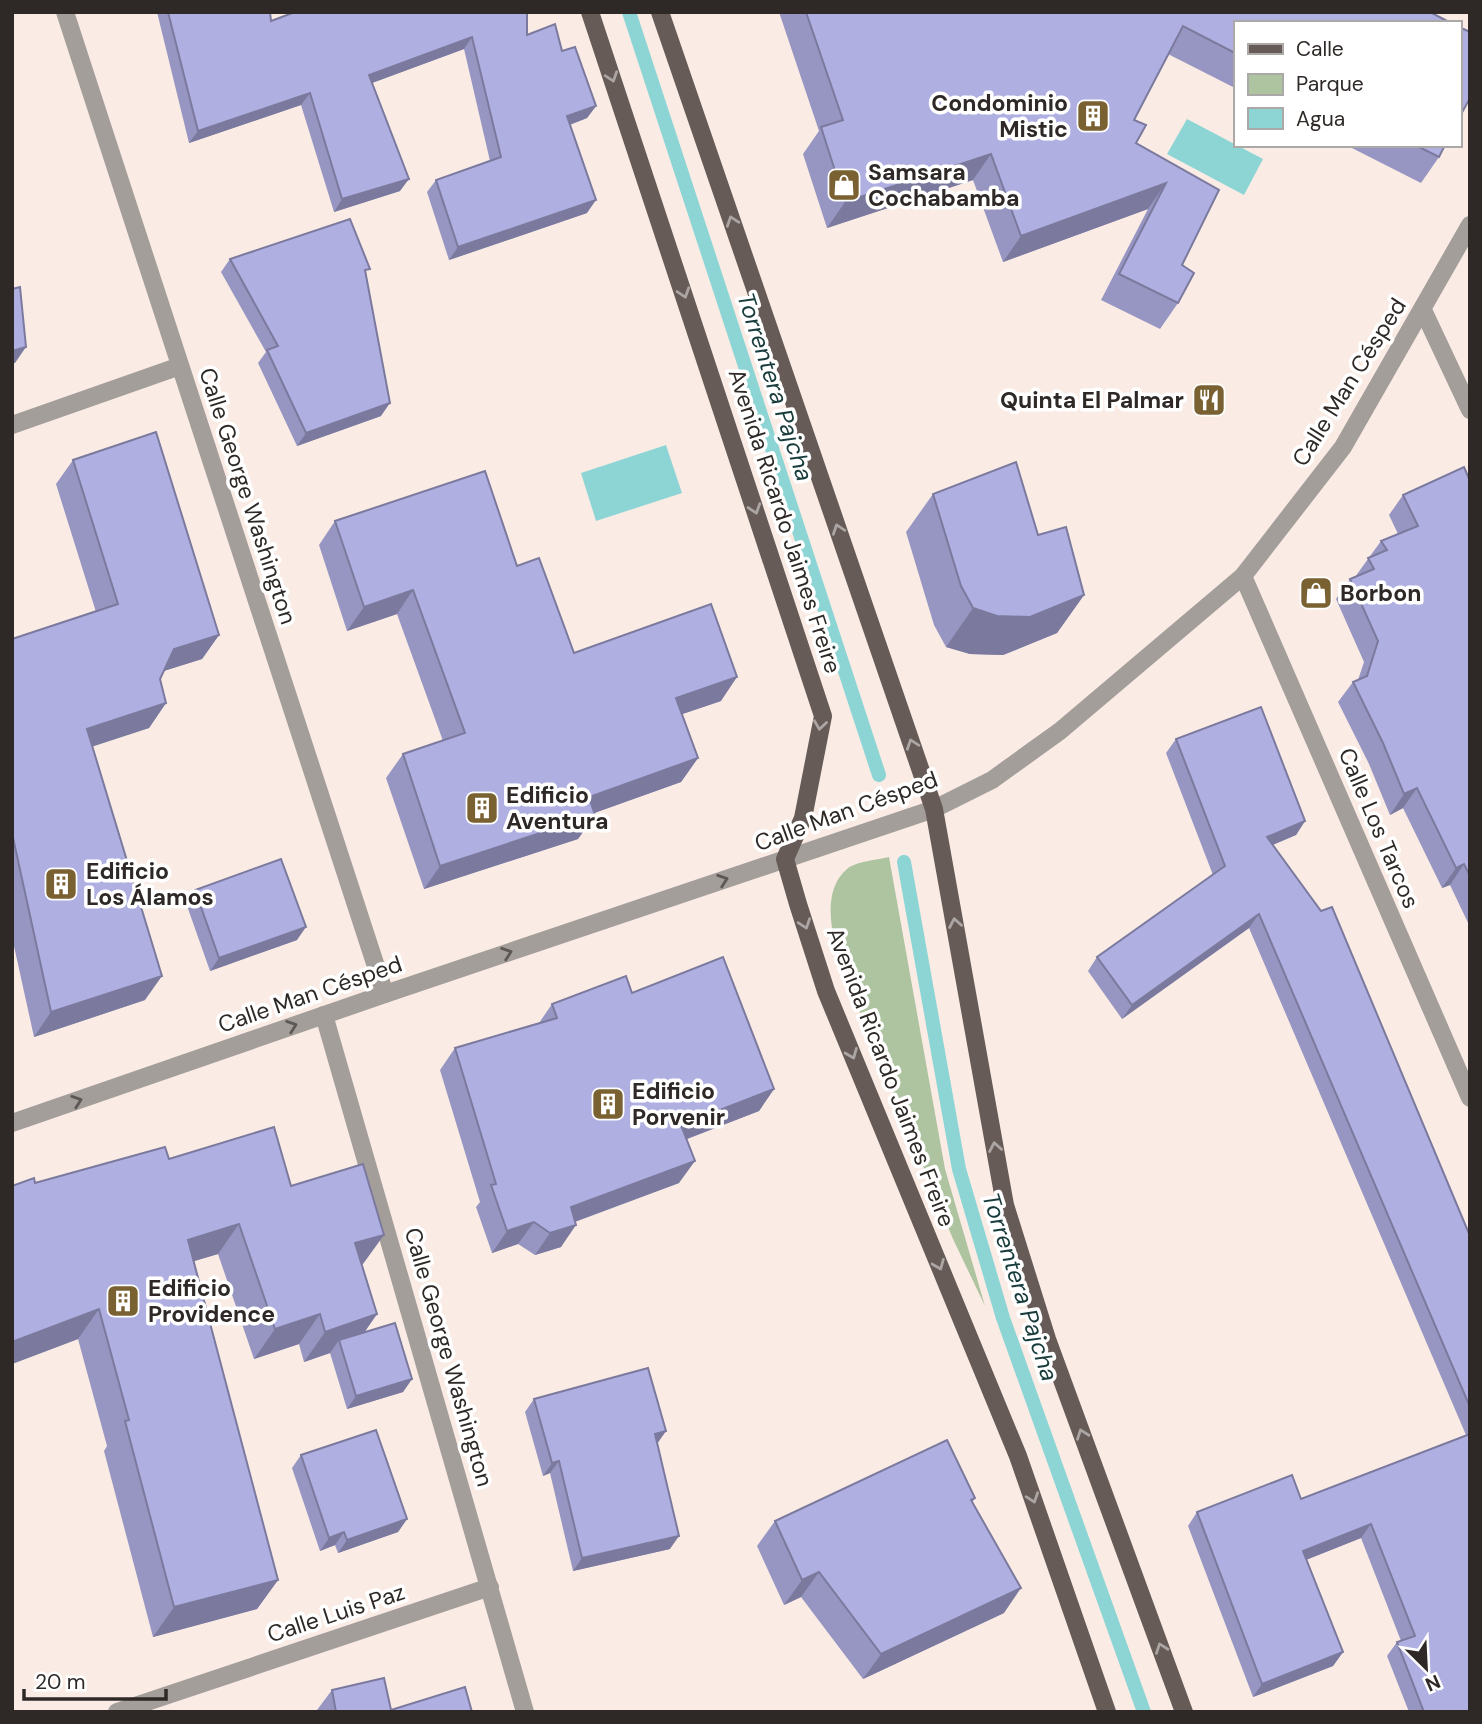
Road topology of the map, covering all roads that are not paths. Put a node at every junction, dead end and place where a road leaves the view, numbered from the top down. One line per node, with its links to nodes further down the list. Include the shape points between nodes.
1 (65, 12): 6 (street, Calle George Washington)
2 (590, 12): 11 (main road, Avenida Ricardo Jaimes Freire, one-way to 11, via 823,716 803,818)
3 (660, 12): 10 (main road, Avenida Ricardo Jaimes Freire, one-way to 3)
4 (1470, 225): 5 (street, Calle Man Césped)
5 (1423, 310): 7 (street); 9 (street, Calle Man Césped, via 1343,447)
6 (180, 366): 8 (street); 12 (street, Calle George Washington)
7 (1470, 410)
8 (12, 425)
9 (1243, 576): 10 (street, Calle Man Césped, via 1060,731 992,779); 14 (street, Calle Los Tarcos)
10 (934, 809): 11 (street, Calle Man Césped); 20 (main road, Avenida Ricardo Jaimes Freire, one-way to 10, via 1047,1339 1005,1205)
11 (785, 859): 12 (street, Calle Man Césped, one-way to 11); 19 (main road, Avenida Ricardo Jaimes Freire, one-way to 19, via 826,991 1018,1456)
12 (385, 994): 13 (street, Calle Man Césped)
13 (324, 1015): 15 (street, Calle Man Césped, one-way to 13); 16 (street, Calle George Washington)
14 (1470, 1098)
15 (12, 1123)
16 (490, 1587): 17 (street, Calle Luis Paz); 18 (street, Calle George Washington)
17 (117, 1712)
18 (525, 1712)
19 (1107, 1712)
20 (1184, 1712)

